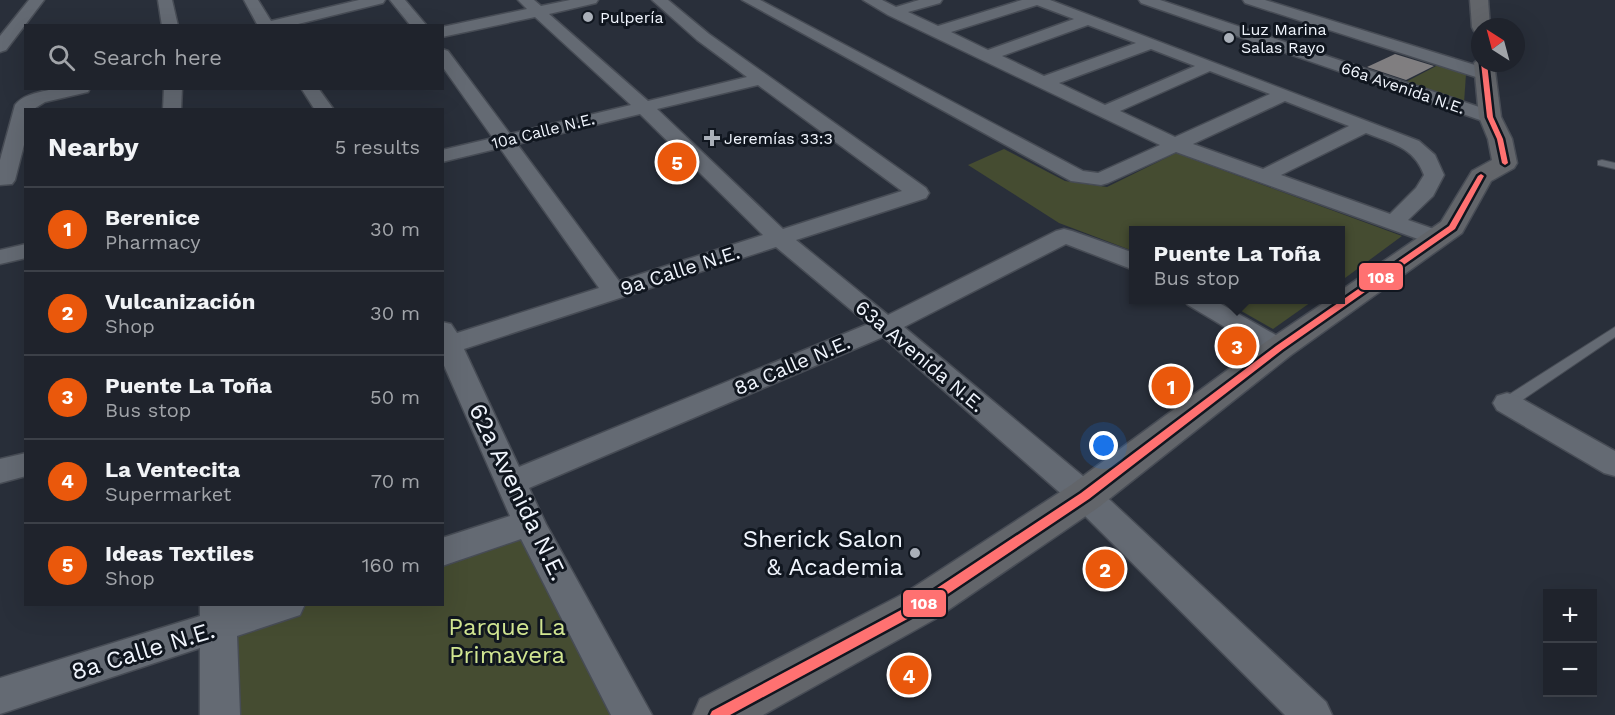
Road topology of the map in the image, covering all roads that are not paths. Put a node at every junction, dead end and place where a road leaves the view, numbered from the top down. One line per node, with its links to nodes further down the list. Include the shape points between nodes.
1 (37, 0): 27 (street)
2 (165, 0): 19 (street)
3 (251, 0): 20 (street)
4 (378, 0): 21 (street)
5 (397, 0): 22 (street)
6 (591, 0): 14 (street)
7 (659, 0): 33 (street)
8 (749, 0): 46 (street, via 1078,177 1101,178)
9 (870, 0): 16 (street)
10 (935, 0): 16 (street)
11 (1037, 0): 18 (street); 25 (street)
12 (1146, 0): 23 (street, 66a Avenida N.E.)
13 (1479, 0): 17 (street)
14 (532, 6): 24 (street); 39 (street, 63a Avenida N.E.)
15 (1249, 9): 23 (street); 30 (street)
16 (893, 12): 25 (street)
17 (1480, 18)
18 (1089, 19): 26 (street); 28 (street)
19 (170, 24)
20 (267, 24)
21 (276, 24)
22 (418, 24)
23 (1217, 24): 43 (street, 66a Avenida N.E.)
24 (444, 31)
25 (937, 32): 28 (street)
26 (1151, 43): 31 (street); 34 (street)
27 (0, 47)
28 (986, 56): 34 (street)
29 (444, 57): 45 (street)
30 (1471, 65)
31 (1208, 66): 38 (street); 42 (street)
32 (1484, 72): 43 (street)
33 (760, 78): 39 (street, 10a Calle N.E.); 54 (street, 9a Calle N.E., via 918,193)
34 (1044, 82): 42 (street)
35 (73, 90): 52 (street, via 24,105)
36 (173, 90): 40 (street)
37 (310, 90): 41 (street)
38 (1285, 94): 44 (street); 46 (street)
39 (645, 106): 45 (street, 10a Calle N.E.); 54 (street, 63a Avenida N.E.)
40 (172, 108)
41 (324, 108)
42 (1106, 111): 46 (street)
43 (1490, 117): 55 (street, via 1500,139 1493,169 1452,227)
44 (1365, 126): 51 (street); 53 (street, via 1412,145 1428,159 1434,176 1425,191)
45 (505, 141): 47 (street, 10a Calle N.E.); 59 (street)
46 (1174, 144): 51 (street)
47 (444, 156)
48 (1602, 163): 49 (lane)
49 (1615, 166)
50 (24, 176): 52 (street)
51 (1264, 176): 53 (street)
52 (2, 181)
53 (1394, 222): 55 (street)
54 (779, 238): 59 (street, 9a Calle N.E.); 63 (street, 63a Avenida N.E.)
55 (1437, 238): 60 (street)
56 (24, 251): 57 (street)
57 (0, 257)
58 (1129, 260): 63 (street, 8a Calle N.E., via 1064,236)
59 (614, 291): 65 (street, 9a Calle N.E.)
60 (1345, 302)
61 (1204, 304): 66 (street)
62 (1342, 304): 66 (street)
63 (886, 326): 71 (street, 8a Calle N.E.); 72 (street, 63a Avenida N.E.)
64 (1615, 331): 67 (lane)
65 (445, 340): 71 (street, 62a Avenida N.E.)
66 (1279, 348): 72 (street)
67 (1508, 403): 69 (street)
68 (24, 465): 70 (street)
69 (1615, 465)
70 (0, 471)
71 (511, 483): 73 (street, 62a Avenida N.E.)
72 (1085, 496): 80 (street, via 920,606); 81 (street, 63a Avenida N.E.)
73 (530, 523): 74 (street); 79 (street, 62a Avenida N.E.)
74 (444, 551)
75 (275, 606): 76 (street, 8a Calle N.E.)
76 (218, 616): 77 (street, 8a Calle N.E.); 78 (street)
77 (0, 696)
78 (220, 715)
79 (632, 715)
80 (717, 715)
81 (1312, 715)

